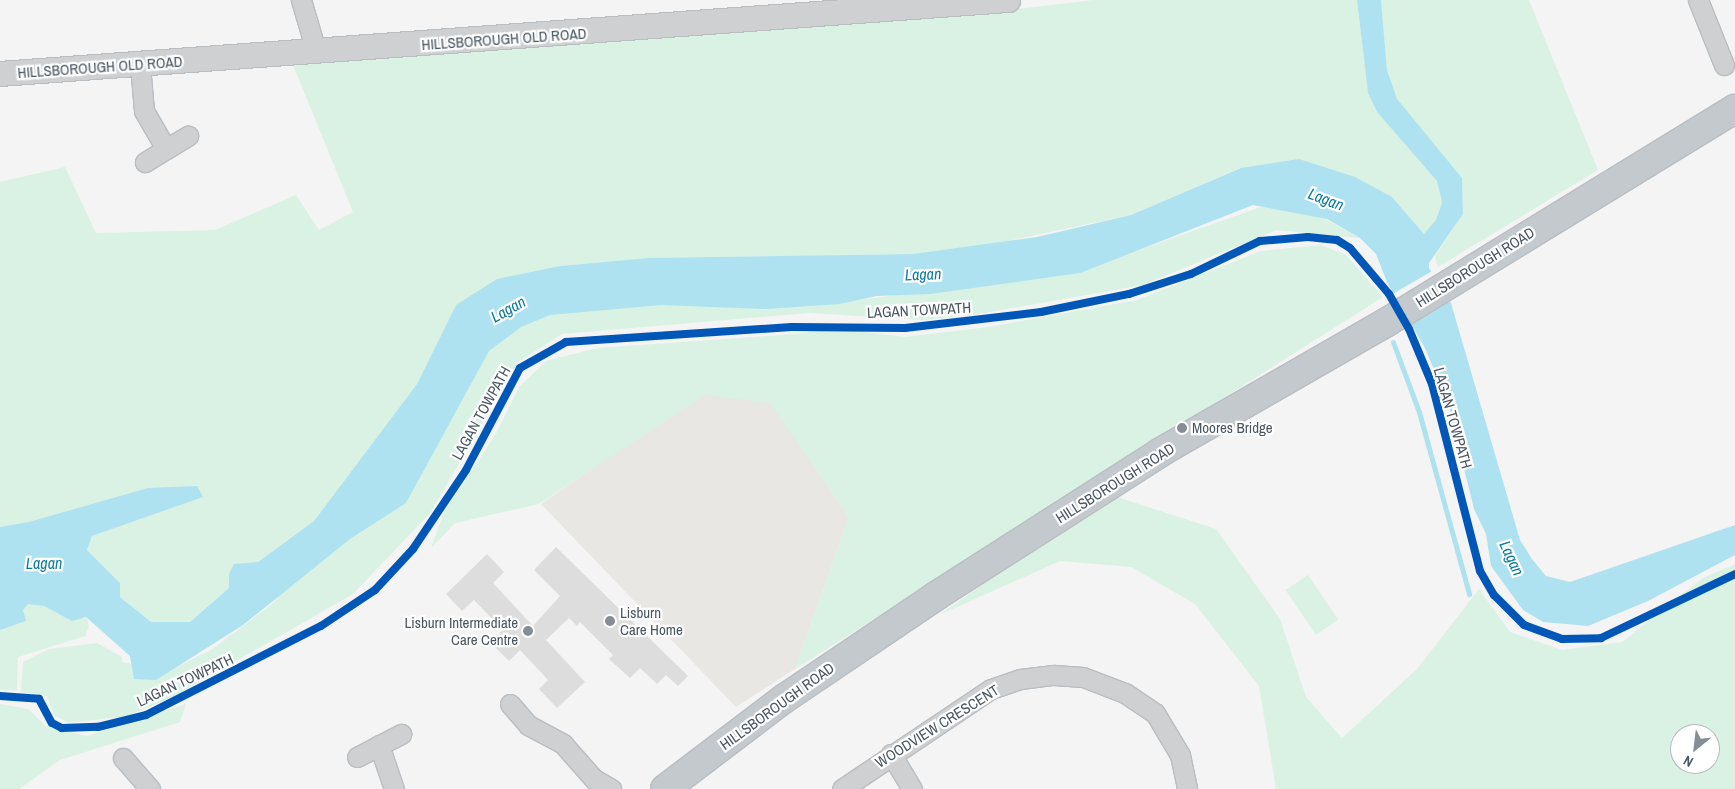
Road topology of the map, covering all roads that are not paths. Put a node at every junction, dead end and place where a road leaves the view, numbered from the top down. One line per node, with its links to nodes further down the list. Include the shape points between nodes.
1 (301, 0): 5 (street)
2 (1008, 0): 4 (street, HILLSBOROUGH OLD ROAD)
3 (1698, 0): 7 (street)
4 (956, 2): 5 (street, HILLSBOROUGH OLD ROAD)
5 (316, 50): 6 (street, HILLSBOROUGH OLD ROAD)
6 (140, 65): 8 (street, HILLSBOROUGH OLD ROAD); 11 (street, via 144,111)
7 (1724, 65)
8 (0, 74)
9 (1735, 109): 22 (highway, HILLSBOROUGH ROAD, via 1366,335 1161,452 936,596 785,698)
10 (188, 136): 11 (street)
11 (166, 149): 12 (street)
12 (145, 162)
13 (510, 704): 21 (street, via 528,725 563,744 594,779)
14 (401, 734): 15 (street)
15 (379, 745): 17 (street); 20 (street)
16 (891, 754): 23 (street, WOODVIEW CRESCENT); 24 (street); 25 (street, WOODVIEW CRESCENT, via 991,689 1020,679 1083,677 1125,693 1155,713 1180,755)
17 (357, 757)
18 (123, 758): 19 (street)
19 (150, 789)
20 (394, 789)
21 (611, 789)
22 (665, 789)
23 (842, 789)
24 (912, 789)
25 (1187, 789)

